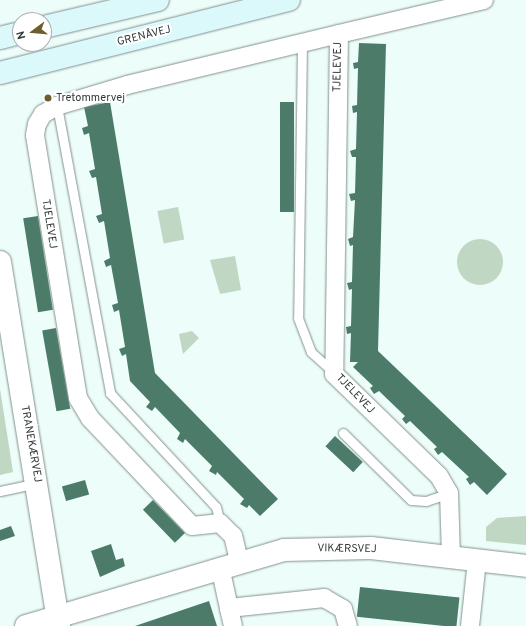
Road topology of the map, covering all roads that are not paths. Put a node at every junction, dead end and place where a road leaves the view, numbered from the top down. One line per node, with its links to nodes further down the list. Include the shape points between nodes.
1 (158, 0): 4 (main road)
2 (289, 0): 9 (main road, GRENÅVEJ)
3 (484, 0): 5 (street, TJELEVEJ)
4 (52, 25)
5 (339, 34): 8 (street, TJELEVEJ); 13 (street, TJELEVEJ)
6 (12, 35): 7 (main road)
7 (0, 38)
8 (302, 43): 10 (street, TJELEVEJ, via 127,85); 13 (lane, via 298,318 312,352)
9 (0, 73)
10 (57, 106): 18 (lane, via 110,393 216,507); 18 (street, TJELEVEJ, via 44,114 35,135 78,398 90,418 192,526)
11 (0, 262): 12 (street, TRANEKÆRVEJ)
12 (5, 318): 15 (street, TRANEKÆRVEJ)
13 (334, 374): 17 (street, TJELEVEJ, via 439,476)
14 (343, 432): 17 (lane, via 411,500 426,501)
15 (38, 483): 16 (lane); 24 (street, TRANEKÆRVEJ)
16 (0, 491)
17 (449, 492): 19 (street)
18 (220, 523): 21 (street, via 233,536)
19 (451, 557): 20 (street, VIKÆRSVEJ); 21 (street, VIKÆRSVEJ, via 324,548 284,550)
20 (476, 560): 22 (street, VIKÆRSVEJ); 28 (street)
21 (230, 564): 23 (street); 24 (street, VIKÆRSVEJ)
22 (526, 566)
23 (229, 608): 26 (street); 27 (street, via 324,598 343,609)
24 (58, 622): 25 (street, VIKÆRSVEJ)
25 (26, 626)
26 (233, 626)
27 (348, 626)
28 (470, 626)

